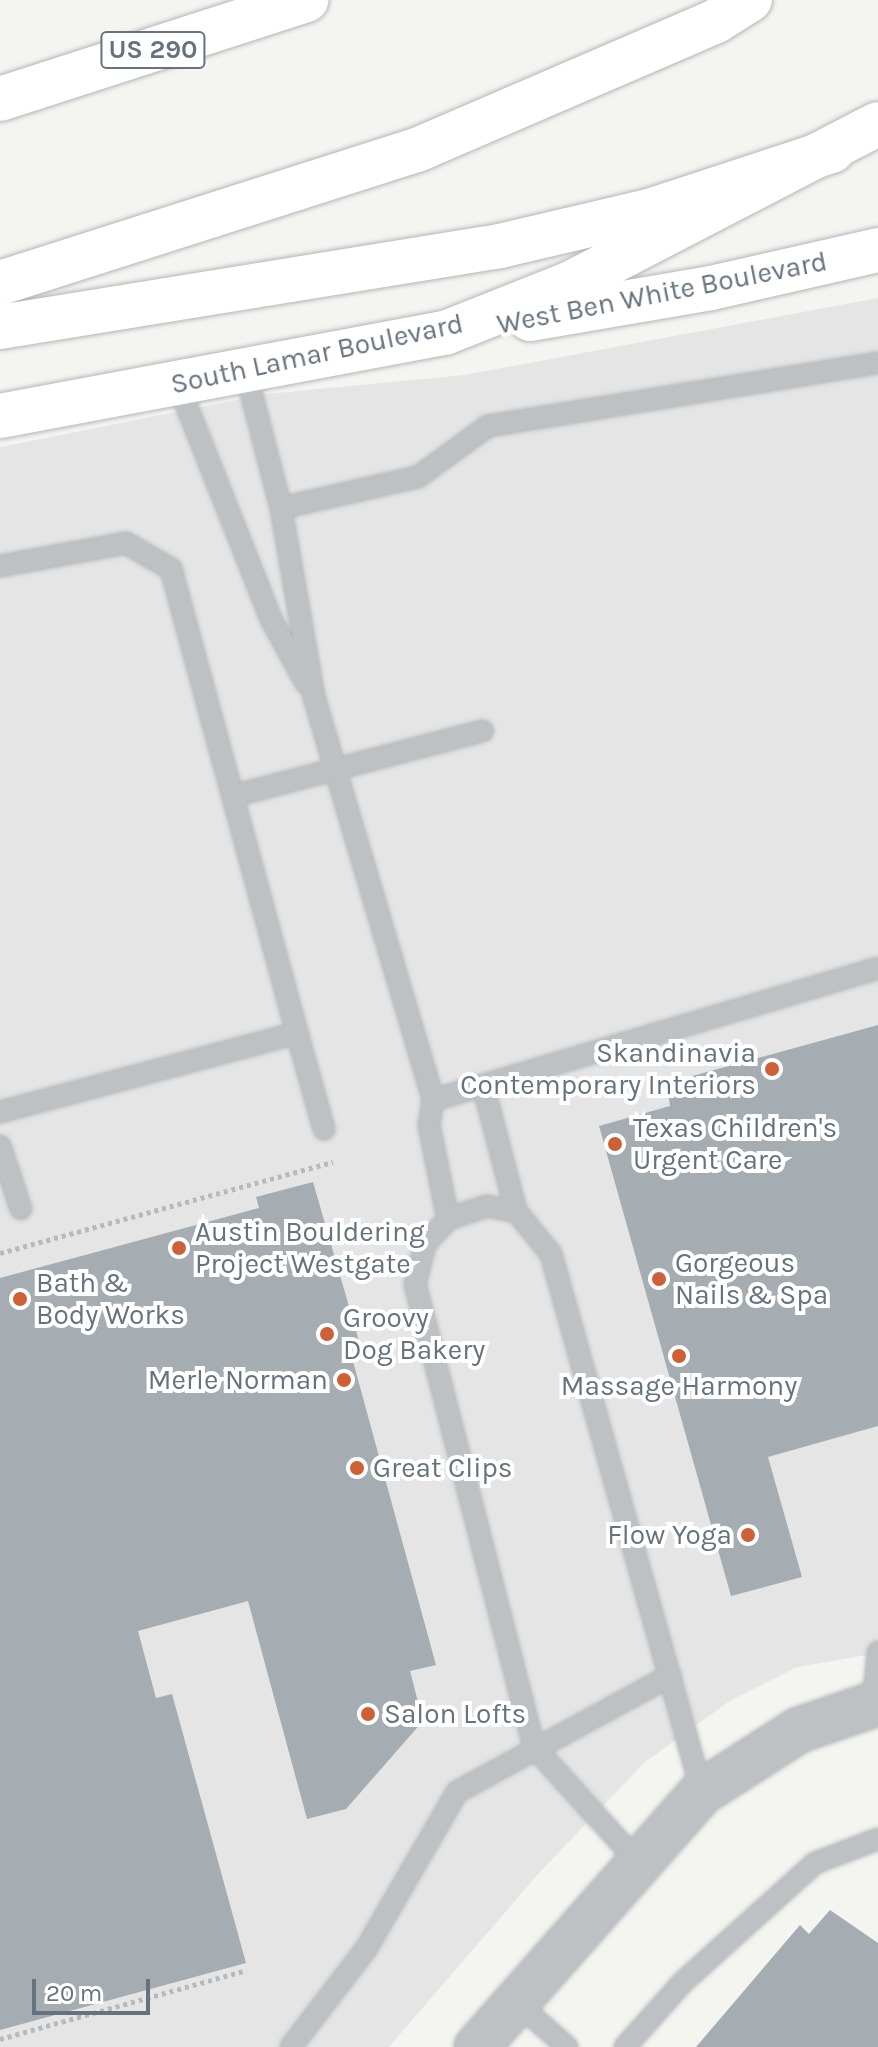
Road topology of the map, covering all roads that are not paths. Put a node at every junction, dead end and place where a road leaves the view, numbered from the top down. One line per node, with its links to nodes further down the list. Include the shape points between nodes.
1 (306, 0): 3 (main road, US 290)
2 (750, 0): 7 (main road, via 716,21 417,150)
3 (0, 99)
4 (878, 124): 5 (main road, South Lamar Boulevard)
5 (832, 151): 8 (main road, via 649,211 500,246); 9 (main road, South Lamar Boulevard, via 573,282)
6 (878, 250): 9 (main road, West Ben White Boulevard, via 711,288)
7 (0, 283)
8 (0, 327)
9 (445, 333): 11 (main road, South Lamar Boulevard)
10 (878, 363): 14 (lane, via 488,426 418,477)
11 (245, 369): 12 (main road, South Lamar Boulevard); 14 (lane)
12 (178, 384): 13 (main road, South Lamar Boulevard); 16 (lane, via 272,621)
13 (0, 416)
14 (281, 508): 16 (lane)
15 (0, 566): 19 (lane, via 126,543 171,569)
16 (314, 697): 18 (lane)
17 (483, 731): 18 (lane)
18 (335, 770): 19 (lane); 23 (lane)
19 (233, 796): 21 (lane)
20 (878, 968): 22 (lane)
21 (297, 1033): 24 (lane); 25 (lane)
22 (483, 1085): 23 (lane); 28 (lane)
23 (433, 1100): 29 (lane, via 429,1125)
24 (0, 1112)
25 (324, 1129)
26 (0, 1146): 27 (lane)
27 (21, 1209)
28 (516, 1211): 29 (lane, via 487,1206); 31 (lane, via 551,1254)
29 (448, 1219): 33 (lane, via 425,1244 415,1285)
30 (878, 1652): 32 (lane)
31 (670, 1676): 33 (lane); 34 (lane)
32 (876, 1704): 34 (street, via 799,1730)
33 (534, 1747): 36 (lane); 38 (lane, via 457,1792 366,1949)
34 (702, 1792): 36 (street)
35 (878, 1839): 41 (lane, via 815,1863 683,1982)
36 (637, 1861): 37 (street)
37 (516, 2002): 39 (street); 40 (lane)
38 (291, 2047)
39 (477, 2047)
40 (567, 2047)
41 (625, 2047)

